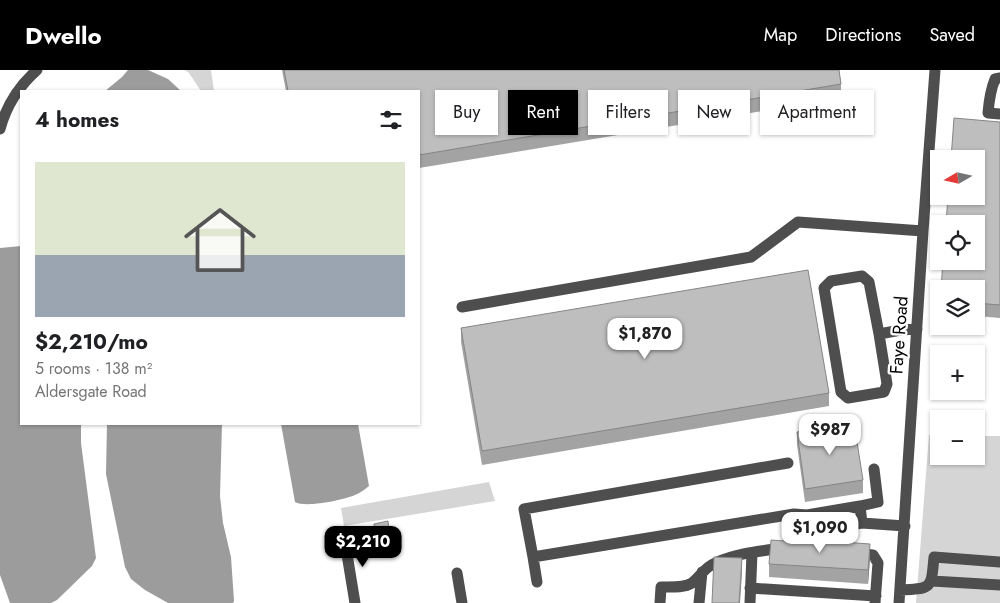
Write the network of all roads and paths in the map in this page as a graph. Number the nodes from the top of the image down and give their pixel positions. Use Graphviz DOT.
graph roads {
  1 [pos="37,70"];
  2 [pos="936,70"];
  3 [pos="1000,78"];
  4 [pos="1000,114"];
  5 [pos="0,129"];
  6 [pos="924,231"];
  7 [pos="462,307"];
  8 [pos="917,329"];
  9 [pos="879,334"];
  10 [pos="788,463"];
  11 [pos="874,469"];
  12 [pos="860,506"];
  13 [pos="862,524"];
  14 [pos="905,526"];
  15 [pos="816,530"];
  16 [pos="344,536"];
  17 [pos="797,549"];
  18 [pos="752,552"];
  19 [pos="844,552"];
  20 [pos="533,557"];
  21 [pos="1000,562"];
  22 [pos="702,572"];
  23 [pos="457,573"];
  24 [pos="932,581"];
  25 [pos="537,582"];
  26 [pos="1000,584"];
  27 [pos="750,588"];
  28 [pos="900,590"];
  29 [pos="808,597"];
  30 [pos="875,599"];
  31 [pos="355,603"];
  32 [pos="462,603"];
  33 [pos="660,603"];
  34 [pos="699,603"];
  35 [pos="750,603"];
  36 [pos="899,603"];
  1 -- 5 [label="street"];
  2 -- 6 [label="street, Faye Road"];
  3 -- 4 [label="street"];
  6 -- 7 [label="street"];
  6 -- 8 [label="street, Faye Road"];
  8 -- 9 [label="street"];
  8 -- 14 [label="street, Faye Road"];
  9 -- 9 [label="street"];
  10 -- 20 [label="street"];
  11 -- 12 [label="street"];
  12 -- 13 [label="street"];
  12 -- 20 [label="street"];
  13 -- 14 [label="street"];
  13 -- 15 [label="street"];
  14 -- 28 [label="street, Faye Road"];
  16 -- 31 [label="street"];
  17 -- 18 [label="street"];
  18 -- 22 [label="street"];
  18 -- 27 [label="street"];
  19 -- 30 [label="street"];
  20 -- 25 [label="street"];
  21 -- 24 [label="street"];
  22 -- 33 [label="street"];
  22 -- 34 [label="street"];
  23 -- 32 [label="street"];
  24 -- 26 [label="street"];
  24 -- 28 [label="street"];
  27 -- 29 [label="street"];
  27 -- 35 [label="street"];
  28 -- 36 [label="street, Faye Road"];
  29 -- 30 [label="street"];
}
